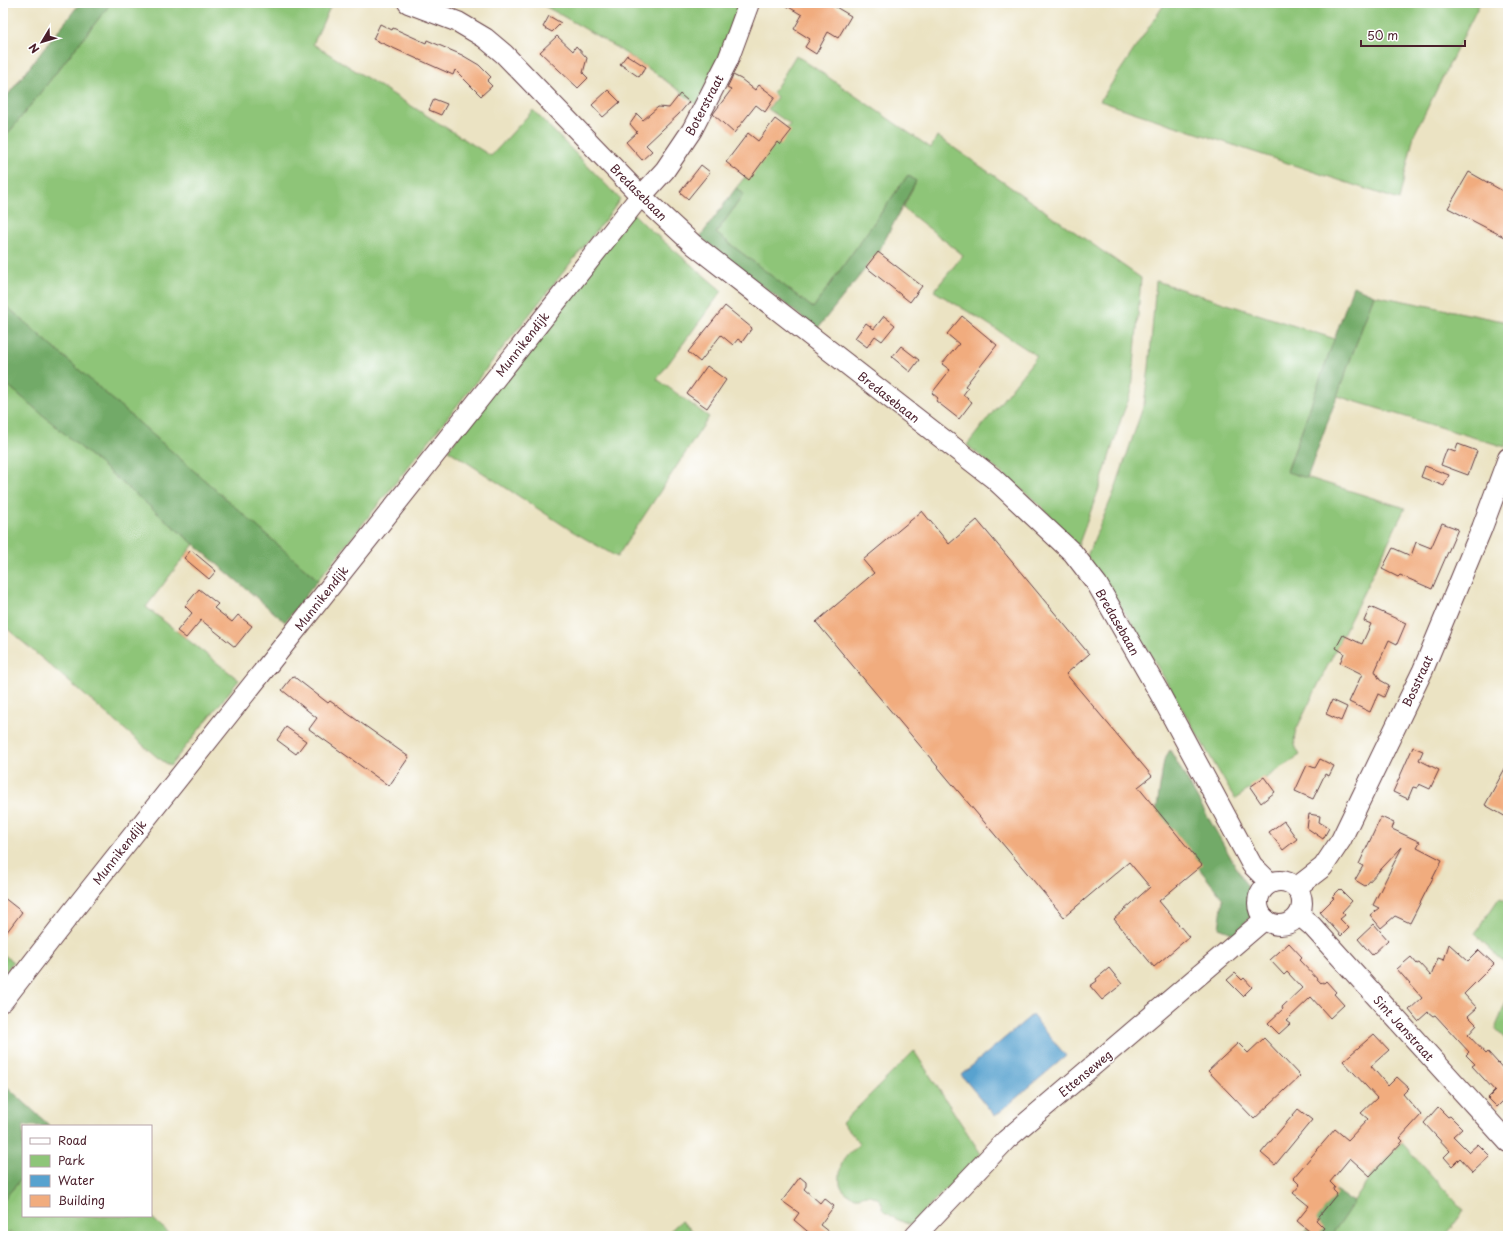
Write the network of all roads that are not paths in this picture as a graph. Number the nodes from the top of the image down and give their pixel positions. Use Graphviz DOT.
graph roads {
  1 [pos="408,3"];
  2 [pos="749,3"];
  3 [pos="641,196"];
  4 [pos="1508,458"];
  5 [pos="1270,883"];
  6 [pos="1297,887"];
  7 [pos="1299,915"];
  8 [pos="1265,919"];
  9 [pos="3,1001"];
  10 [pos="1508,1142"];
  11 [pos="915,1236"];
  1 -- 3 [label="street, Bredasebaan"];
  2 -- 3 [label="street, Boterstraat"];
  3 -- 5 [label="street, Bredasebaan"];
  3 -- 9 [label="street, Munnikendijk"];
  4 -- 6 [label="street, Bosstraat"];
  5 -- 6 [label="street"];
  5 -- 8 [label="street"];
  6 -- 7 [label="street"];
  7 -- 8 [label="street"];
  7 -- 10 [label="street, Sint Janstraat"];
  8 -- 11 [label="street, Ettenseweg"];
}
